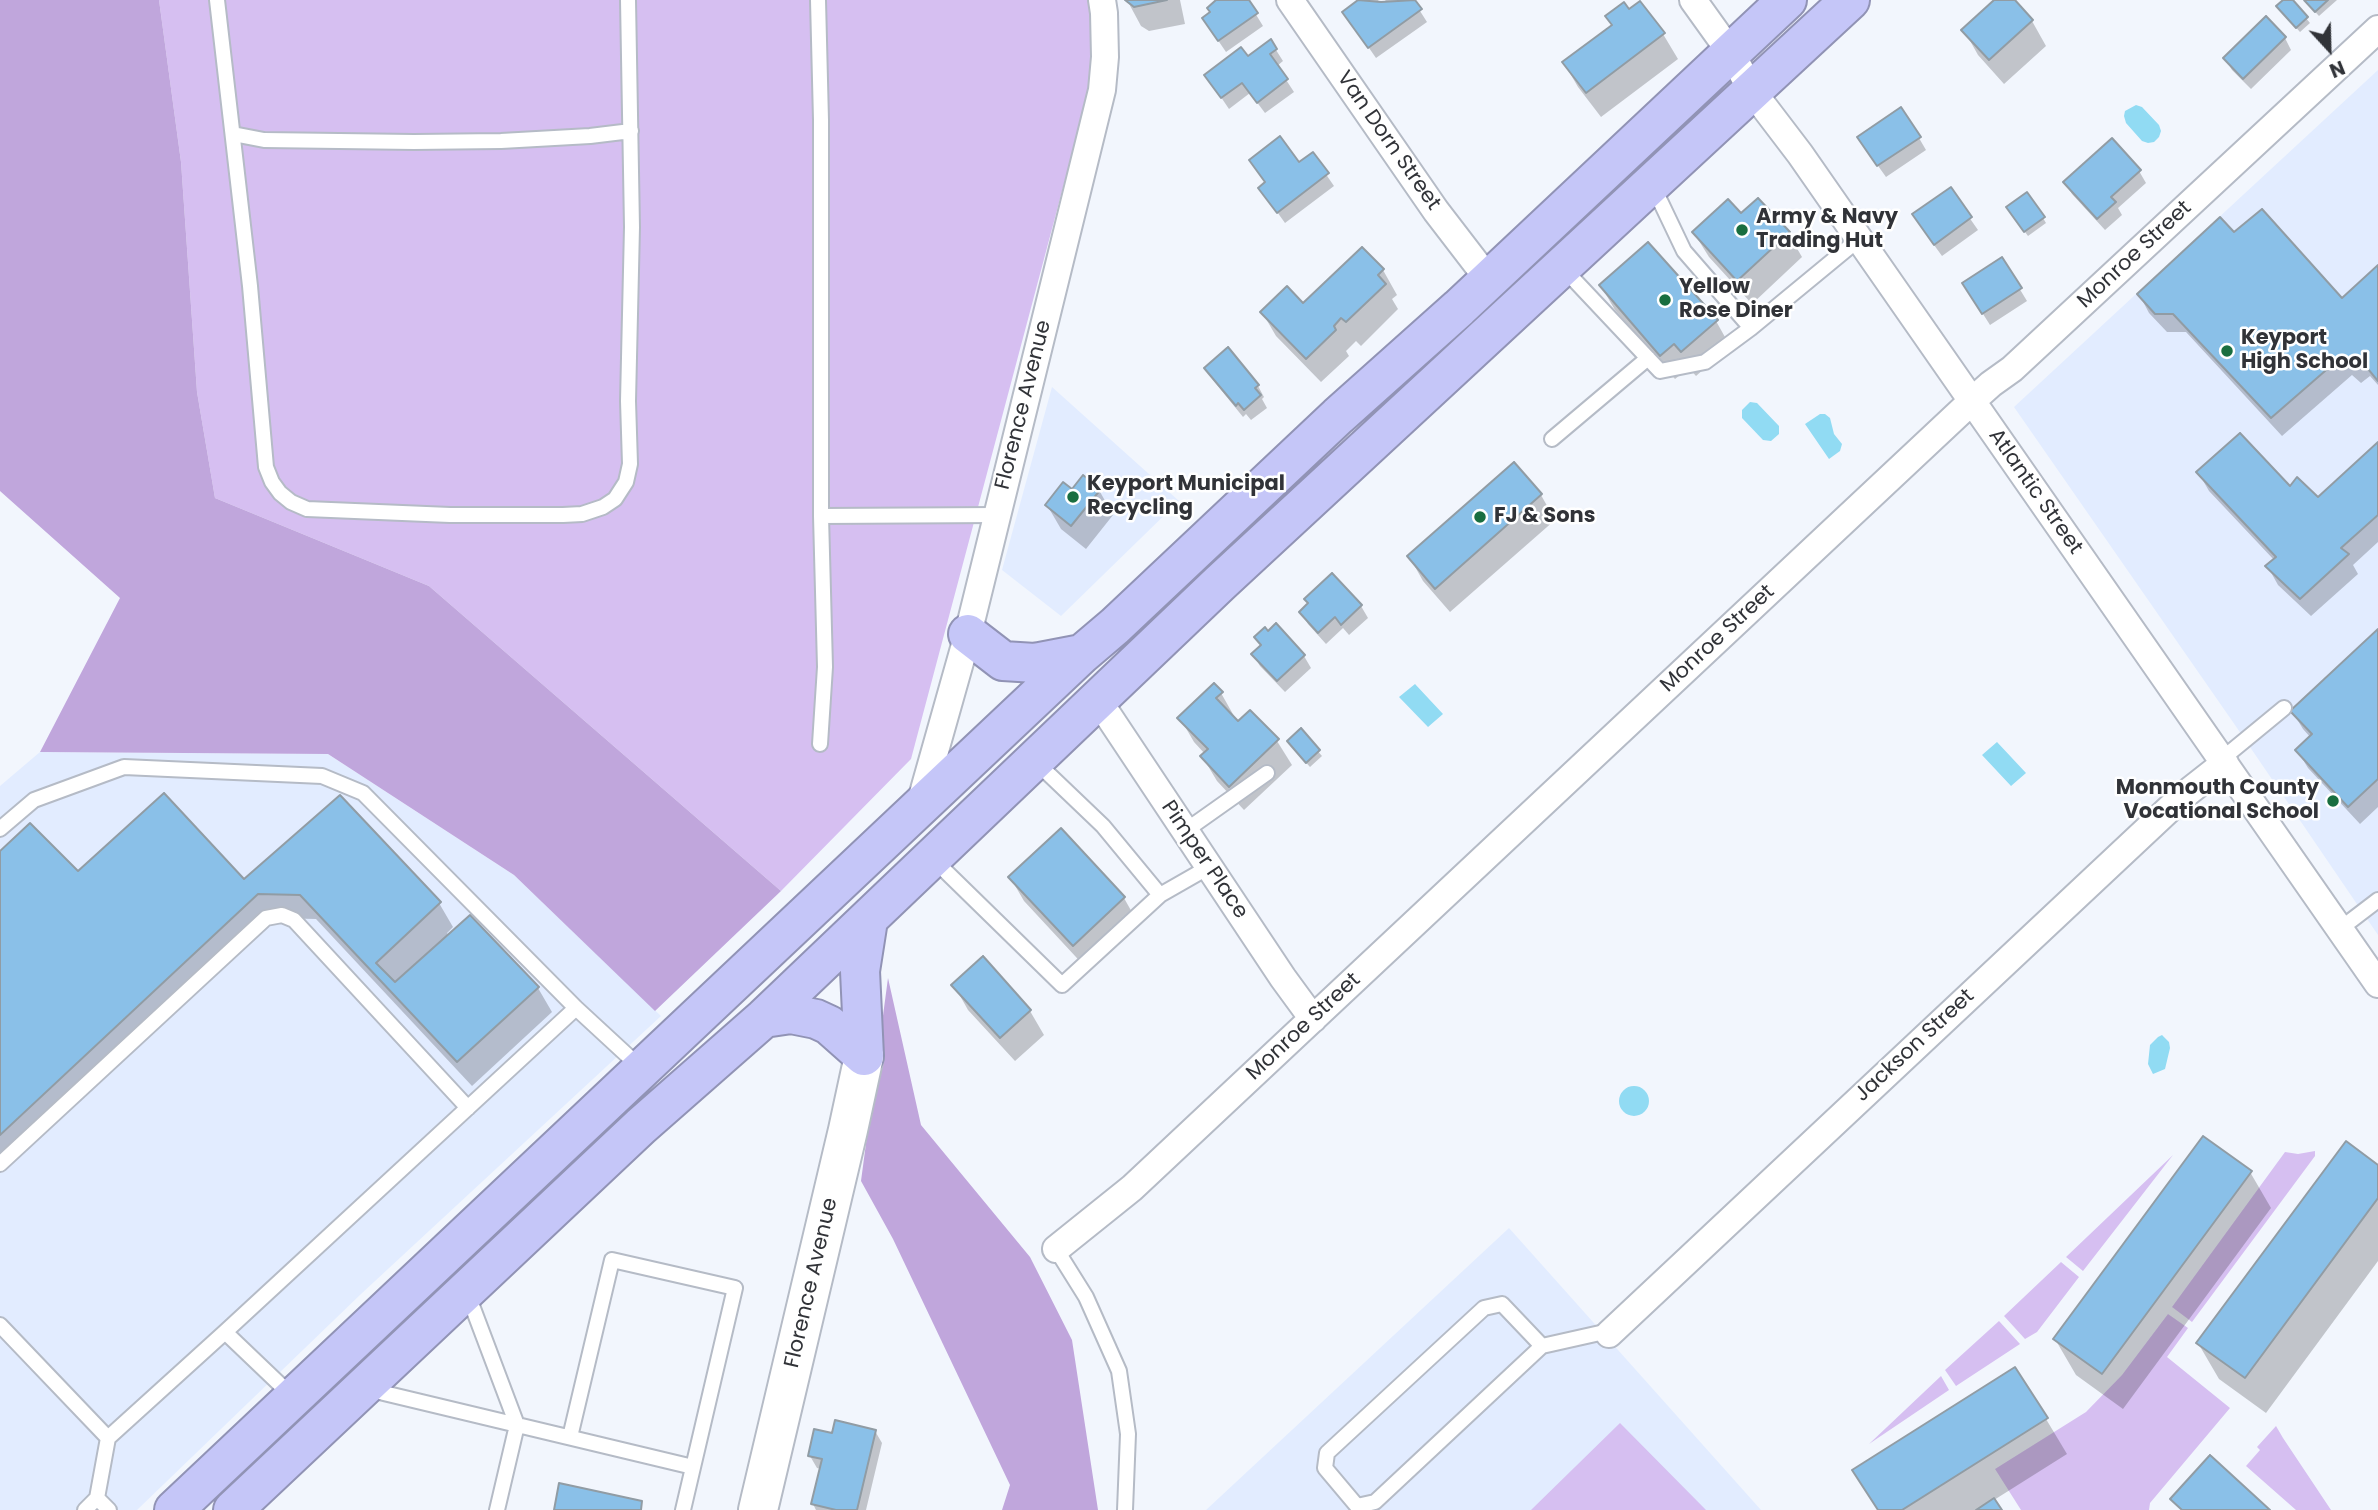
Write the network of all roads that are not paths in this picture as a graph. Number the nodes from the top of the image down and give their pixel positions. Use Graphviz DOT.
graph roads {
  1 [pos="217,0"];
  2 [pos="628,0"];
  3 [pos="818,0"];
  4 [pos="1102,0"];
  5 [pos="1290,0"];
  6 [pos="1693,0"];
  7 [pos="1787,0"];
  8 [pos="1850,0"];
  9 [pos="2378,29"];
  10 [pos="1731,53"];
  11 [pos="1752,92"];
  12 [pos="631,131"];
  13 [pos="233,134"];
  14 [pos="1652,184"];
  15 [pos="1859,239"];
  16 [pos="1563,267"];
  17 [pos="1489,280"];
  18 [pos="1751,328"];
  19 [pos="1648,358"];
  20 [pos="1972,401"];
  21 [pos="1552,439"];
  22 [pos="997,515"];
  23 [pos="821,516"];
  24 [pos="968,634"];
  25 [pos="1082,654"];
  26 [pos="1098,700"];
  27 [pos="2284,708"];
  28 [pos="820,744"];
  29 [pos="1034,760"];
  30 [pos="2224,761"];
  31 [pos="1267,773"];
  32 [pos="919,807"];
  33 [pos="0,829"];
  34 [pos="1185,831"];
  35 [pos="932,858"];
  36 [pos="1209,867"];
  37 [pos="1160,895"];
  38 [pos="2378,900"];
  39 [pos="868,920"];
  40 [pos="2340,929"];
  41 [pos="2378,984"];
  42 [pos="576,1008"];
  43 [pos="764,1018"];
  44 [pos="1313,1019"];
  45 [pos="863,1056"];
  46 [pos="642,1069"];
  47 [pos="468,1108"];
  48 [pos="0,1164"];
  49 [pos="1056,1249"];
  50 [pos="466,1290"];
  51 [pos="0,1325"];
  52 [pos="225,1332"];
  53 [pos="1609,1334"];
  54 [pos="1542,1346"];
  55 [pos="363,1387"];
  56 [pos="293,1397"];
  57 [pos="517,1425"];
  58 [pos="570,1437"];
  59 [pos="108,1438"];
  60 [pos="694,1467"];
  61 [pos="97,1498"];
  62 [pos="85,1510"];
  63 [pos="109,1510"];
  64 [pos="174,1510"];
  65 [pos="233,1510"];
  66 [pos="497,1510"];
  67 [pos="683,1510"];
  68 [pos="758,1510"];
  69 [pos="1125,1510"];
  1 -- 13 [label="lane"];
  2 -- 12 [label="lane"];
  3 -- 23 [label="lane"];
  4 -- 22 [label="street, Florence Avenue"];
  5 -- 17 [label="street, Van Dorn Street"];
  6 -- 10 [label="street, Atlantic Street"];
  7 -- 10 [label="highway"];
  8 -- 11 [label="highway"];
  9 -- 20 [label="street, Monroe Street"];
  10 -- 11 [label="street, Atlantic Street"];
  10 -- 17 [label="highway"];
  11 -- 14 [label="highway"];
  11 -- 15 [label="street, Atlantic Street"];
  12 -- 13 [label="lane"];
  12 -- 13 [label="lane"];
  14 -- 16 [label="highway"];
  14 -- 18 [label="lane"];
  15 -- 18 [label="lane"];
  15 -- 20 [label="street, Atlantic Street"];
  16 -- 19 [label="lane"];
  16 -- 26 [label="highway"];
  17 -- 25 [label="highway"];
  18 -- 19 [label="lane"];
  19 -- 21 [label="lane"];
  20 -- 30 [label="street, Atlantic Street"];
  20 -- 44 [label="street, Monroe Street"];
  22 -- 23 [label="lane"];
  22 -- 24 [label="street, Florence Avenue"];
  23 -- 28 [label="lane"];
  24 -- 25 [label="highway"];
  24 -- 32 [label="street, Florence Avenue"];
  25 -- 32 [label="highway"];
  26 -- 29 [label="highway"];
  26 -- 34 [label="street, Pimper Place"];
  27 -- 30 [label="lane"];
  29 -- 35 [label="highway"];
  29 -- 37 [label="lane"];
  30 -- 40 [label="street, Atlantic Street"];
  30 -- 53 [label="street, Jackson Street"];
  31 -- 34 [label="lane"];
  32 -- 46 [label="highway"];
  33 -- 42 [label="lane"];
  34 -- 36 [label="street, Pimper Place"];
  35 -- 37 [label="lane"];
  35 -- 39 [label="highway"];
  36 -- 37 [label="lane"];
  36 -- 44 [label="street, Pimper Place"];
  38 -- 40 [label="lane"];
  39 -- 43 [label="highway"];
  39 -- 45 [label="highway"];
  40 -- 41 [label="street, Atlantic Street"];
  42 -- 46 [label="lane"];
  42 -- 47 [label="lane"];
  43 -- 45 [label="highway"];
  43 -- 50 [label="highway"];
  44 -- 49 [label="street, Monroe Street"];
  45 -- 68 [label="street, Florence Avenue"];
  46 -- 56 [label="highway"];
  47 -- 48 [label="lane"];
  47 -- 52 [label="lane"];
  49 -- 69 [label="lane"];
  50 -- 55 [label="highway"];
  50 -- 57 [label="lane"];
  51 -- 59 [label="lane"];
  52 -- 56 [label="lane"];
  52 -- 59 [label="lane"];
  53 -- 54 [label="lane"];
  54 -- 54 [label="lane"];
  55 -- 57 [label="lane"];
  55 -- 65 [label="highway"];
  56 -- 64 [label="highway"];
  57 -- 58 [label="lane"];
  57 -- 66 [label="lane"];
  58 -- 60 [label="lane"];
  58 -- 60 [label="lane"];
  59 -- 61 [label="lane"];
  60 -- 67 [label="lane"];
  61 -- 62 [label="lane"];
  61 -- 63 [label="lane"];
}
